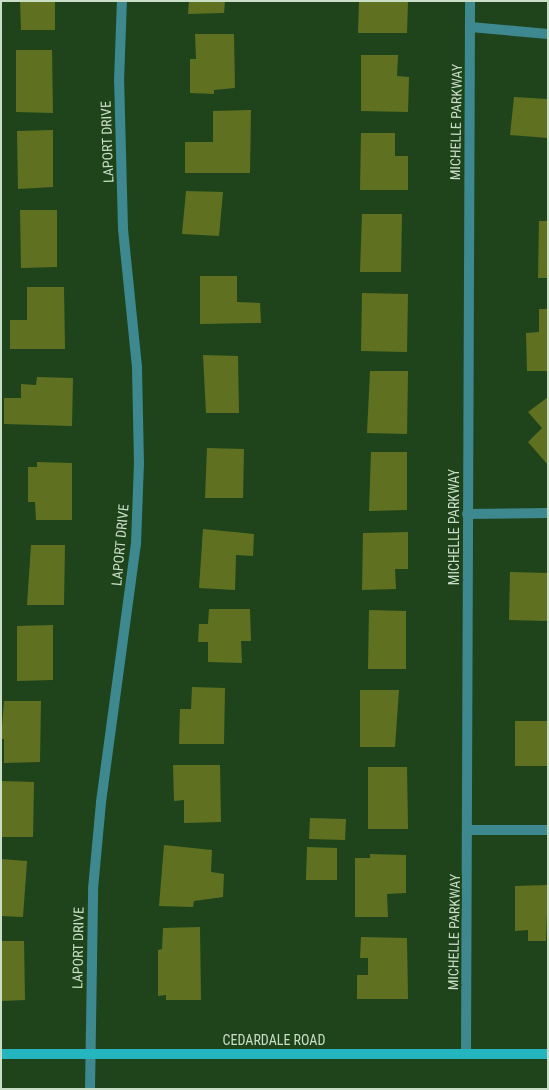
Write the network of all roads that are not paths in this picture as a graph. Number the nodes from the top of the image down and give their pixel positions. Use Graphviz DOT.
graph roads {
  1 [pos="122,1"];
  2 [pos="470,1"];
  3 [pos="470,28"];
  4 [pos="548,34"];
  5 [pos="548,513"];
  6 [pos="467,514"];
  7 [pos="469,830"];
  8 [pos="548,830"];
  9 [pos="1,1054"];
  10 [pos="90,1054"];
  11 [pos="466,1054"];
  12 [pos="548,1054"];
  13 [pos="90,1089"];
  1 -- 10 [label="street, LAPORT DRIVE"];
  2 -- 3 [label="street, MICHELLE PARKWAY"];
  3 -- 4 [label="street"];
  3 -- 6 [label="street, MICHELLE PARKWAY"];
  5 -- 6 [label="street"];
  6 -- 7 [label="street, MICHELLE PARKWAY"];
  7 -- 8 [label="street"];
  7 -- 11 [label="street, MICHELLE PARKWAY"];
  9 -- 10 [label="street, CEDARDALE ROAD"];
  10 -- 11 [label="street, CEDARDALE ROAD"];
  10 -- 13 [label="street, LAPORT DRIVE"];
  11 -- 12 [label="street, CEDARDALE ROAD"];
}
